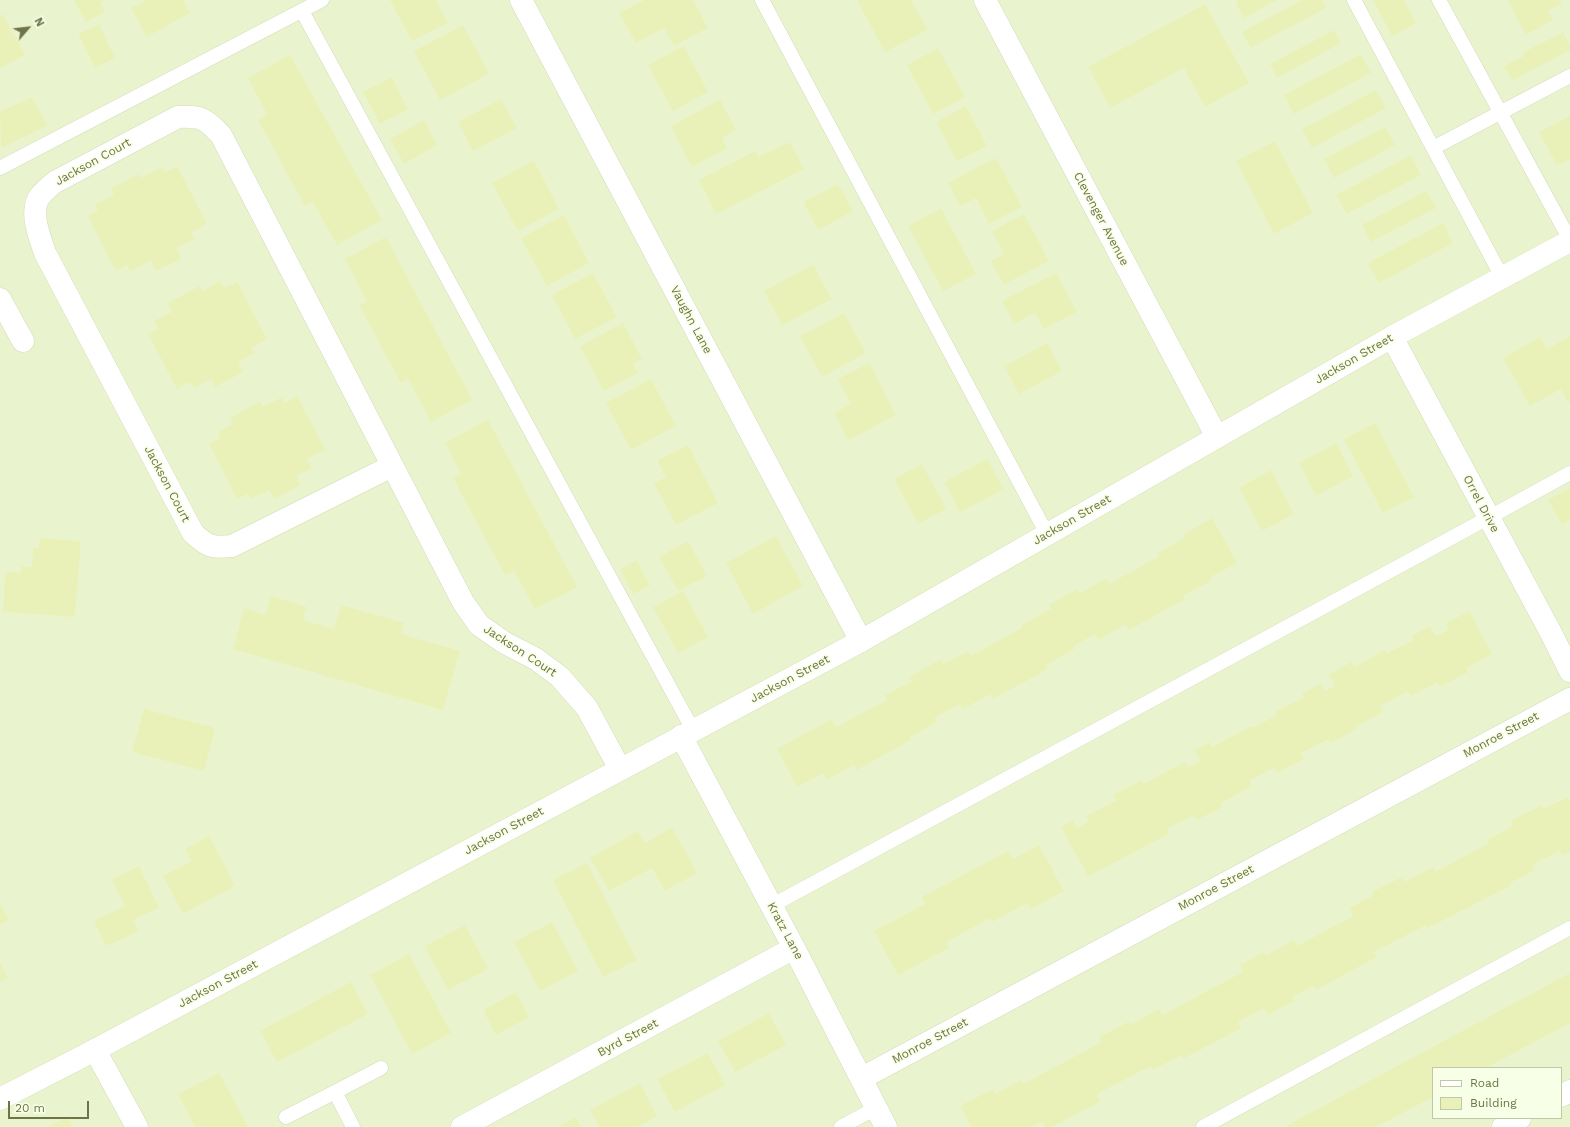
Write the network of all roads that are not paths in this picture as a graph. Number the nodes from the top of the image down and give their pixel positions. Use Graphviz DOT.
graph roads {
  1 [pos="322,0"];
  2 [pos="522,0"];
  3 [pos="762,0"];
  4 [pos="985,0"];
  5 [pos="1354,0"];
  6 [pos="1438,0"];
  7 [pos="302,11"];
  8 [pos="1570,76"];
  9 [pos="1500,113"];
  10 [pos="1433,148"];
  11 [pos="0,168"];
  12 [pos="1570,240"];
  13 [pos="1502,277"];
  14 [pos="0,299"];
  15 [pos="1392,337"];
  16 [pos="23,341"];
  17 [pos="1217,437"];
  18 [pos="392,466"];
  19 [pos="1570,473"];
  20 [pos="1488,518"];
  21 [pos="1047,534"];
  22 [pos="861,641"];
  23 [pos="1570,671"];
  24 [pos="1570,699"];
  25 [pos="687,733"];
  26 [pos="620,769"];
  27 [pos="771,906"];
  28 [pos="1570,928"];
  29 [pos="794,948"];
  30 [pos="94,1050"];
  31 [pos="381,1068"];
  32 [pos="862,1078"];
  33 [pos="335,1092"];
  34 [pos="0,1099"];
  35 [pos="876,1108"];
  36 [pos="286,1117"];
  37 [pos="1518,1119"];
  38 [pos="137,1127"];
  39 [pos="353,1127"];
  40 [pos="462,1127"];
  41 [pos="841,1127"];
  42 [pos="886,1127"];
  43 [pos="1203,1127"];
  44 [pos="1503,1127"];
  1 -- 7 [label="lane"];
  2 -- 22 [label="street, Vaughn Lane"];
  3 -- 21 [label="lane"];
  4 -- 17 [label="street, Clevenger Avenue"];
  5 -- 10 [label="lane"];
  6 -- 9 [label="lane"];
  7 -- 11 [label="lane"];
  7 -- 25 [label="lane"];
  8 -- 9 [label="lane"];
  9 -- 10 [label="lane"];
  9 -- 12 [label="lane"];
  10 -- 13 [label="lane"];
  12 -- 13 [label="street, Jackson Street"];
  13 -- 15 [label="street, Jackson Street"];
  14 -- 16 [label="street"];
  15 -- 17 [label="street, Jackson Street"];
  15 -- 20 [label="street, Orrel Drive"];
  17 -- 21 [label="street, Jackson Street"];
  18 -- 18 [label="street, Jackson Court"];
  18 -- 26 [label="street, Jackson Court"];
  19 -- 20 [label="lane"];
  20 -- 23 [label="street, Orrel Drive"];
  20 -- 27 [label="lane"];
  21 -- 22 [label="street, Jackson Street"];
  22 -- 25 [label="street, Jackson Street"];
  24 -- 32 [label="street, Monroe Street"];
  25 -- 26 [label="street, Jackson Street"];
  25 -- 27 [label="street, Kratz Lane"];
  26 -- 30 [label="street, Jackson Street"];
  27 -- 29 [label="street, Kratz Lane"];
  28 -- 43 [label="lane"];
  29 -- 32 [label="street, Kratz Lane"];
  29 -- 40 [label="street, Byrd Street"];
  30 -- 34 [label="street, Jackson Street"];
  30 -- 38 [label="street"];
  31 -- 33 [label="lane"];
  32 -- 35 [label="street, Kratz Lane"];
  33 -- 36 [label="lane"];
  33 -- 39 [label="lane"];
  35 -- 41 [label="lane"];
  35 -- 42 [label="street, Kratz Lane"];
  37 -- 44 [label="street"];
}
